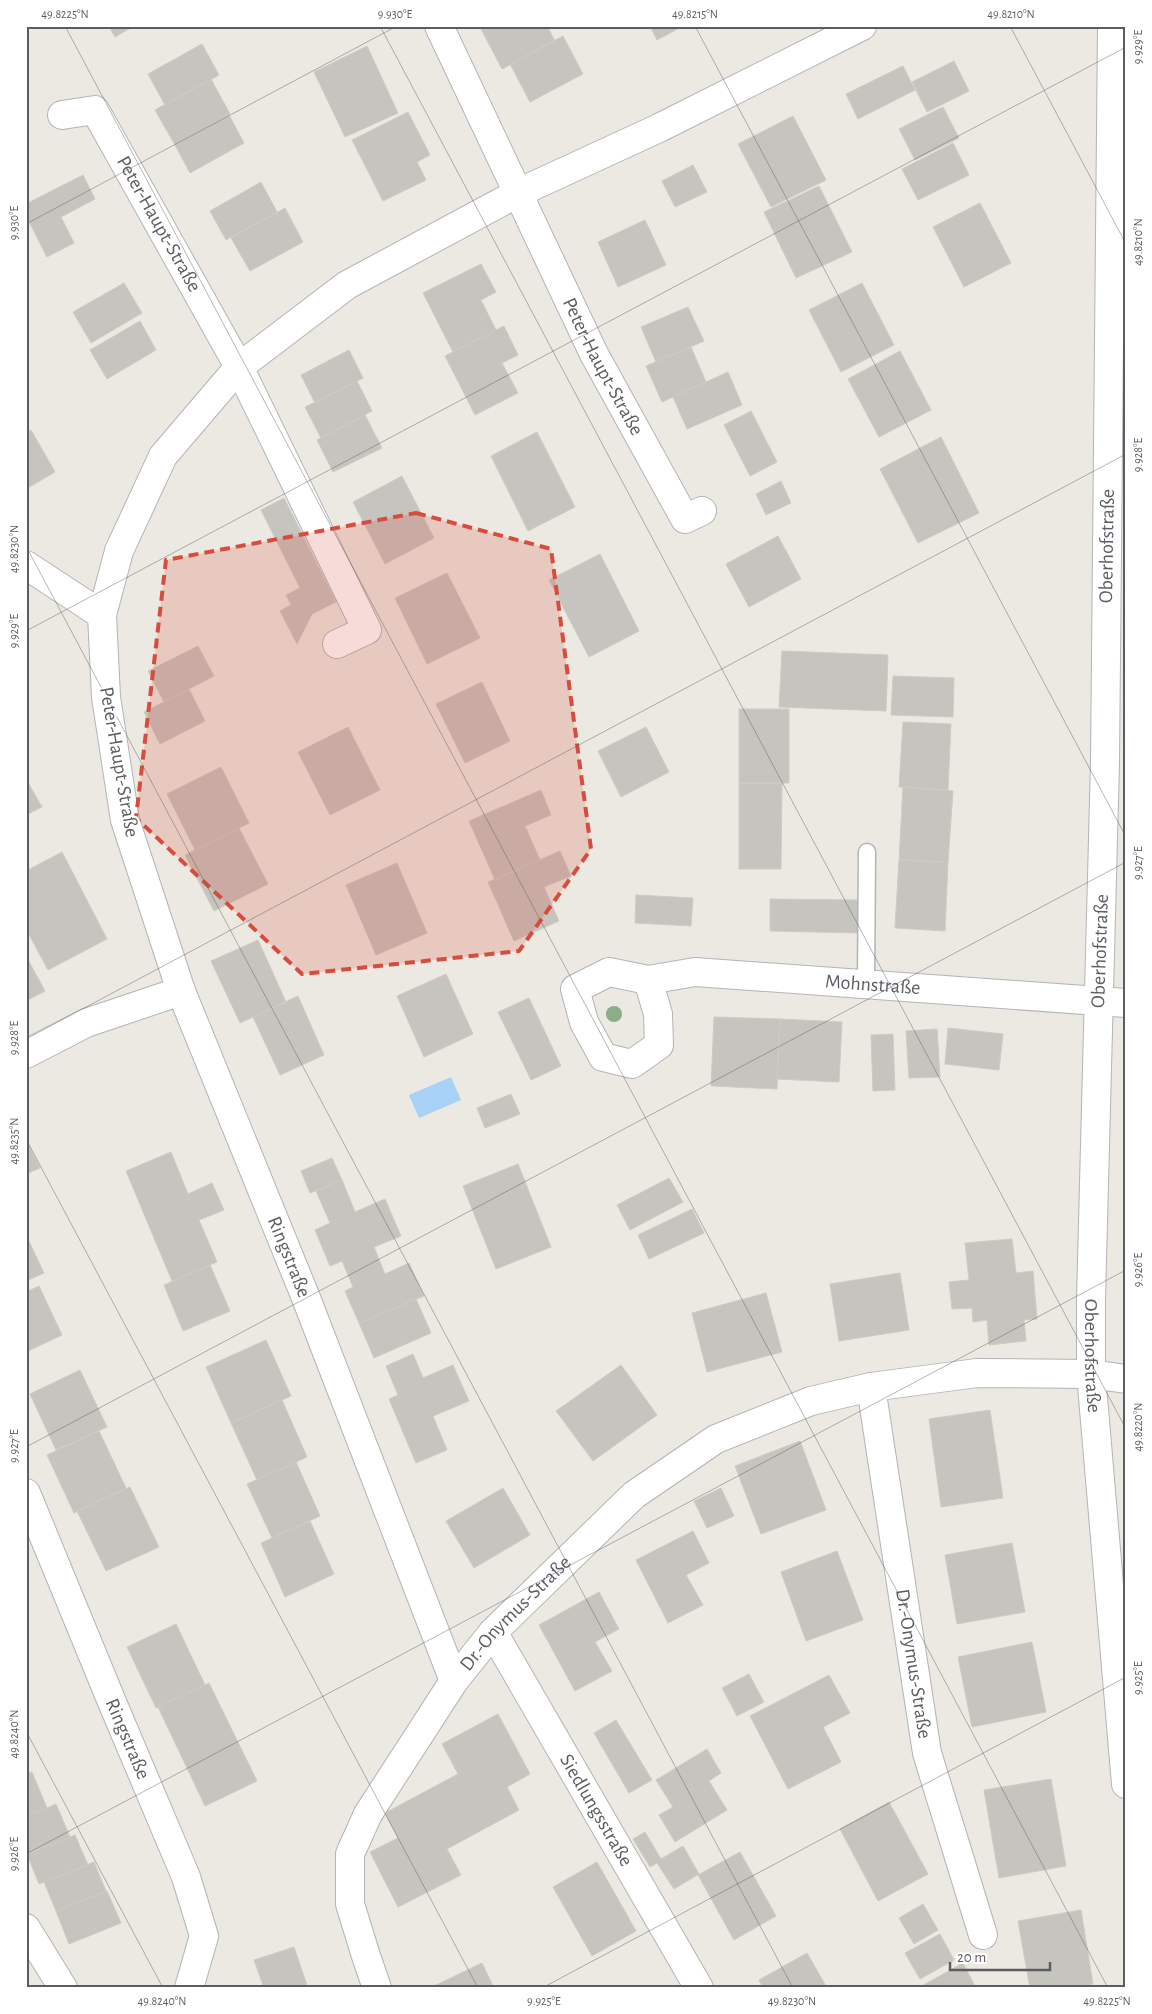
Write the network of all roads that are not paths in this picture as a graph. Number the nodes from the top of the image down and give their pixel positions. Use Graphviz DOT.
graph roads {
  1 [pos="439,26"];
  2 [pos="862,26"];
  3 [pos="1112,26"];
  4 [pos="62,115"];
  5 [pos="518,193"];
  6 [pos="239,367"];
  7 [pos="702,511"];
  8 [pos="26,565"];
  9 [pos="102,615"];
  10 [pos="337,644"];
  11 [pos="867,852"];
  12 [pos="648,980"];
  13 [pos="866,984"];
  14 [pos="181,991"];
  15 [pos="1098,1000"];
  16 [pos="1126,1003"];
  17 [pos="26,1054"];
  18 [pos="1092,1374"];
  19 [pos="1126,1379"];
  20 [pos="871,1387"];
  21 [pos="26,1493"];
  22 [pos="493,1632"];
  23 [pos="454,1681"];
  24 [pos="1126,1784"];
  25 [pos="26,1928"];
  26 [pos="983,1935"];
  27 [pos="63,1988"];
  28 [pos="188,1988"];
  29 [pos="377,1988"];
  30 [pos="699,1988"];
  1 -- 5 [label="street, Peter-Haupt-Straße"];
  2 -- 5 [label="street, Peter-Haupt-Straße"];
  3 -- 15 [label="street, Oberhofstraße"];
  4 -- 6 [label="street, Peter-Haupt-Straße"];
  5 -- 6 [label="street, Peter-Haupt-Straße"];
  5 -- 7 [label="street, Peter-Haupt-Straße"];
  6 -- 9 [label="street, Peter-Haupt-Straße"];
  6 -- 10 [label="street, Peter-Haupt-Straße"];
  8 -- 9 [label="street"];
  9 -- 14 [label="street, Peter-Haupt-Straße"];
  11 -- 13 [label="lane"];
  12 -- 13 [label="street, Mohnstraße"];
  13 -- 15 [label="street, Mohnstraße"];
  14 -- 17 [label="street"];
  14 -- 23 [label="street, Ringstraße"];
  15 -- 16 [label="street, Mohnstraße"];
  15 -- 18 [label="street, Oberhofstraße"];
  18 -- 19 [label="street, Dr.-Onymus-Straße"];
  18 -- 20 [label="street, Dr.-Onymus-Straße"];
  18 -- 24 [label="street, Oberhofstraße"];
  20 -- 22 [label="street, Dr.-Onymus-Straße"];
  20 -- 26 [label="street, Dr.-Onymus-Straße"];
  21 -- 28 [label="street, Ringstraße"];
  22 -- 23 [label="street, Dr.-Onymus-Straße"];
  22 -- 30 [label="street, Siedlungsstraße"];
  23 -- 29 [label="street, Dr.-Onymus-Straße"];
  25 -- 27 [label="street"];
}
